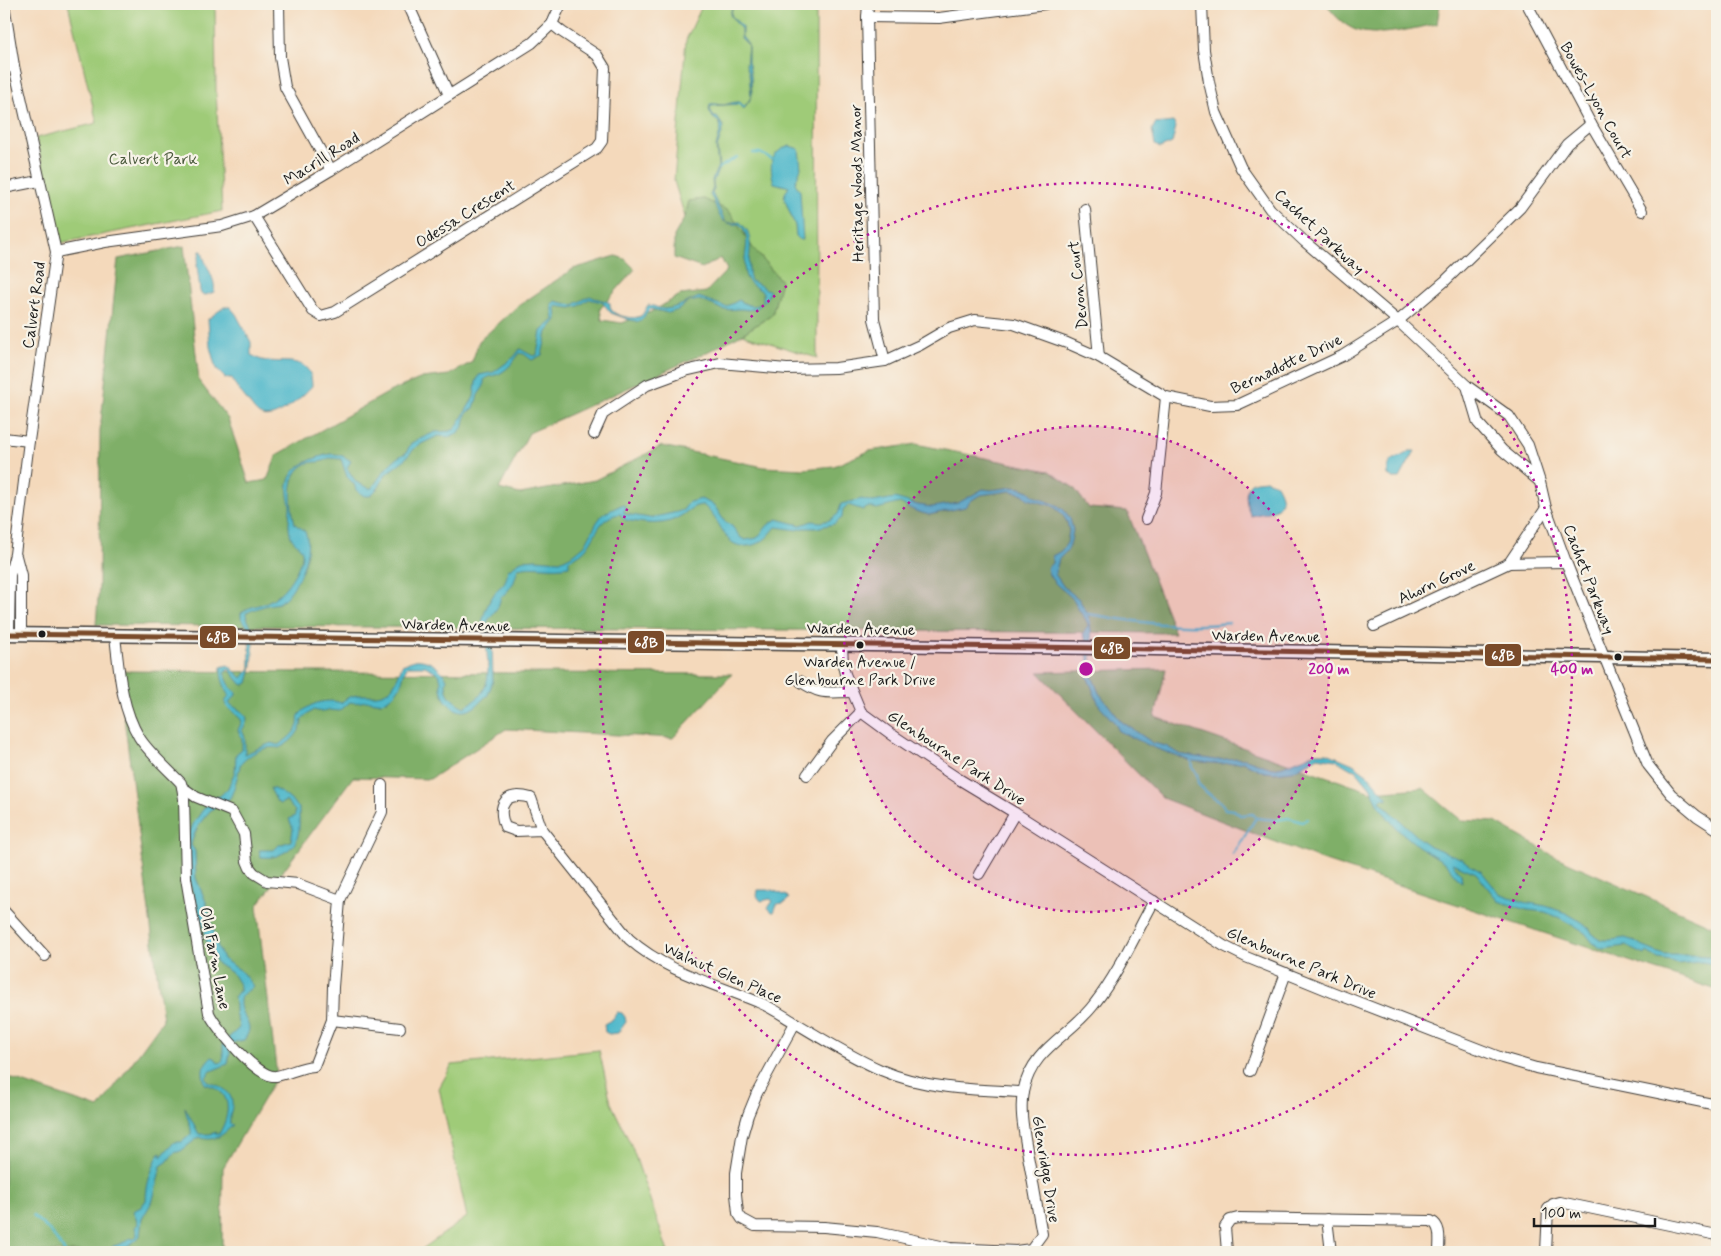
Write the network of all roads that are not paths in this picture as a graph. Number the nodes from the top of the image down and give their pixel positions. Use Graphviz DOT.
graph roads {
  1 [pos="4,4"];
  2 [pos="279,4"];
  3 [pos="408,4"];
  4 [pos="561,4"];
  5 [pos="868,4"];
  6 [pos="1045,4"];
  7 [pos="1202,4"];
  8 [pos="1527,4"];
  9 [pos="867,17"];
  10 [pos="552,24"];
  11 [pos="9,67"];
  12 [pos="449,95"];
  13 [pos="1592,124"];
  14 [pos="331,170"];
  15 [pos="38,181"];
  16 [pos="4,188"];
  17 [pos="1084,209"];
  18 [pos="1642,211"];
  19 [pos="254,216"];
  20 [pos="56,252"];
  21 [pos="1398,321"];
  22 [pos="1099,357"];
  23 [pos="885,361"];
  24 [pos="1467,386"];
  25 [pos="1166,397"];
  26 [pos="594,434"];
  27 [pos="4,438"];
  28 [pos="29,441"];
  29 [pos="1540,482"];
  30 [pos="1546,508"];
  31 [pos="1146,519"];
  32 [pos="1510,562"];
  33 [pos="1566,562"];
  34 [pos="1374,626"];
  35 [pos="11,634"];
  36 [pos="115,636"];
  37 [pos="842,644"];
  38 [pos="1604,657"];
  39 [pos="1717,658"];
  40 [pos="800,681"];
  41 [pos="852,692"];
  42 [pos="861,712"];
  43 [pos="807,775"];
  44 [pos="382,785"];
  45 [pos="182,786"];
  46 [pos="1016,813"];
  47 [pos="1717,829"];
  48 [pos="542,830"];
  49 [pos="979,874"];
  50 [pos="340,900"];
  51 [pos="1154,902"];
  52 [pos="4,911"];
  53 [pos="44,956"];
  54 [pos="1286,973"];
  55 [pos="332,1020"];
  56 [pos="795,1023"];
  57 [pos="400,1028"];
  58 [pos="1250,1071"];
  59 [pos="1023,1092"];
  60 [pos="1717,1105"];
  61 [pos="1327,1219"];
  62 [pos="1717,1235"];
  63 [pos="1227,1252"];
  64 [pos="1331,1252"];
  65 [pos="1439,1252"];
  66 [pos="1546,1252"];
  1 -- 11 [label="street, Calvert Road"];
  2 -- 14 [label="street"];
  3 -- 12 [label="street"];
  4 -- 10 [label="street, Macrill Road"];
  5 -- 9 [label="street, Heritage Woods Manor"];
  6 -- 9 [label="street"];
  7 -- 21 [label="street, Cachet Parkway"];
  8 -- 13 [label="street, Bowes-Lyon Court"];
  9 -- 23 [label="street, Heritage Woods Manor"];
  10 -- 12 [label="street, Macrill Road"];
  10 -- 19 [label="street, Odessa Crescent"];
  11 -- 15 [label="street, Calvert Road"];
  12 -- 14 [label="street, Macrill Road"];
  13 -- 18 [label="street, Bowes-Lyon Court"];
  13 -- 21 [label="street, Bernadotte Drive"];
  14 -- 19 [label="street, Macrill Road"];
  15 -- 16 [label="street"];
  15 -- 20 [label="street, Calvert Road"];
  17 -- 22 [label="street, Devon Court"];
  19 -- 20 [label="street, Macrill Road"];
  20 -- 28 [label="street, Calvert Road"];
  21 -- 24 [label="street, Cachet Parkway"];
  21 -- 25 [label="street, Bernadotte Drive"];
  22 -- 23 [label="street, Bernadotte Drive"];
  22 -- 25 [label="street, Bernadotte Drive"];
  23 -- 26 [label="street, Bernadotte Drive"];
  24 -- 29 [label="street"];
  24 -- 29 [label="street, Cachet Parkway"];
  25 -- 31 [label="street"];
  27 -- 28 [label="street"];
  28 -- 35 [label="street, Calvert Road"];
  29 -- 30 [label="street, Cachet Parkway"];
  30 -- 32 [label="street"];
  30 -- 33 [label="street, Cachet Parkway"];
  32 -- 33 [label="street, Ahorn Grove"];
  32 -- 34 [label="street, Ahorn Grove"];
  33 -- 38 [label="street, Cachet Parkway"];
  35 -- 36 [label="main road, Warden Avenue"];
  36 -- 37 [label="main road, Warden Avenue"];
  36 -- 45 [label="street"];
  37 -- 38 [label="main road, Warden Avenue"];
  37 -- 41 [label="street, Glenbourne Park Drive"];
  38 -- 39 [label="main road, Warden Avenue"];
  38 -- 47 [label="street, Cachet Parkway"];
  40 -- 41 [label="street"];
  41 -- 42 [label="street, Glenbourne Park Drive"];
  42 -- 43 [label="street"];
  42 -- 46 [label="street, Glenbourne Park Drive"];
  44 -- 50 [label="street"];
  45 -- 50 [label="street"];
  45 -- 55 [label="street, Old Farm Lane"];
  46 -- 49 [label="street"];
  46 -- 51 [label="street, Glenbourne Park Drive"];
  48 -- 48 [label="street, Walnut Glen Place"];
  48 -- 56 [label="street, Walnut Glen Place"];
  50 -- 55 [label="street"];
  51 -- 54 [label="street, Glenbourne Park Drive"];
  51 -- 59 [label="street, Glenridge Drive"];
  52 -- 53 [label="street"];
  54 -- 58 [label="street"];
  54 -- 60 [label="street, Glenbourne Park Drive"];
  55 -- 57 [label="street"];
  56 -- 59 [label="street, Walnut Glen Place"];
  56 -- 59 [label="street, Glenridge Drive"];
  61 -- 63 [label="street"];
  61 -- 64 [label="street"];
  61 -- 65 [label="street"];
  62 -- 66 [label="street"];
}
